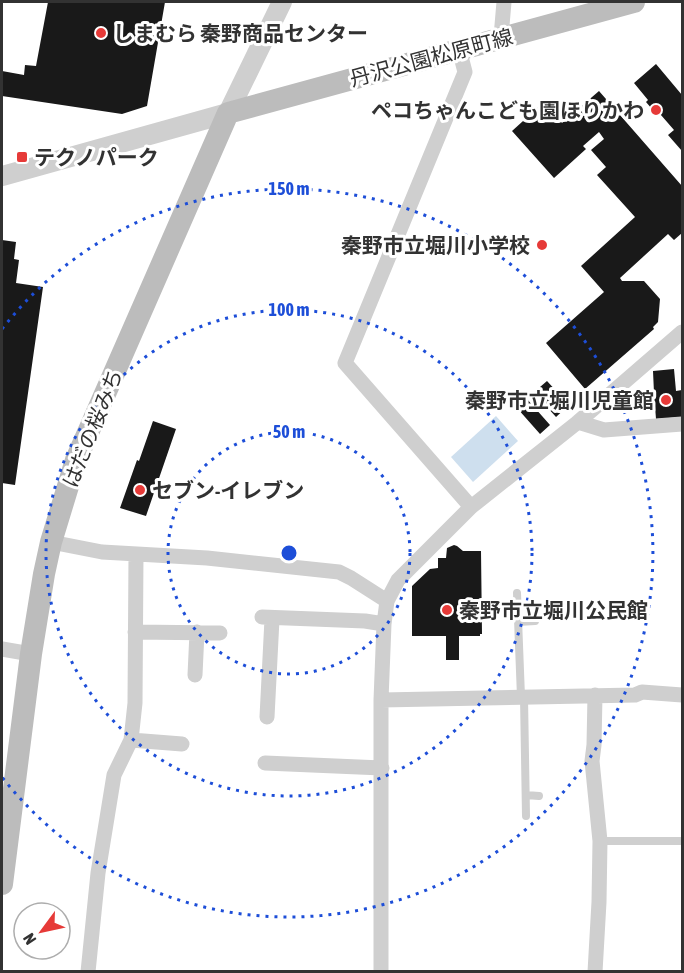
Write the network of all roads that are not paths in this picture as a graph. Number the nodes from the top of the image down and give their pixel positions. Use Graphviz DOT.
graph roads {
  1 [pos="282,2"];
  2 [pos="504,2"];
  3 [pos="634,2"];
  4 [pos="501,37"];
  5 [pos="459,49"];
  6 [pos="228,113"];
  7 [pos="2,176"];
  8 [pos="682,332"];
  9 [pos="578,422"];
  10 [pos="682,424"];
  11 [pos="471,507"];
  12 [pos="51,542"];
  13 [pos="136,554"];
  14 [pos="518,593"];
  15 [pos="387,600"];
  16 [pos="535,621"];
  17 [pos="519,622"];
  18 [pos="384,624"];
  19 [pos="135,632"];
  20 [pos="197,633"];
  21 [pos="220,633"];
  22 [pos="2,649"];
  23 [pos="31,654"];
  24 [pos="195,675"];
  25 [pos="682,694"];
  26 [pos="595,696"];
  27 [pos="522,697"];
  28 [pos="381,700"];
  29 [pos="267,717"];
  30 [pos="131,740"];
  31 [pos="182,744"];
  32 [pos="265,764"];
  33 [pos="382,768"];
  34 [pos="526,795"];
  35 [pos="539,796"];
  36 [pos="526,816"];
  37 [pos="600,841"];
  38 [pos="682,841"];
  39 [pos="2,884"];
  40 [pos="88,972"];
  41 [pos="381,972"];
  42 [pos="595,972"];
  1 -- 6 [label="street, はだの桜みち"];
  2 -- 4 [label="street"];
  3 -- 4 [label="main road, 丹沢公園松原町線"];
  4 -- 5 [label="main road, 丹沢公園松原町線"];
  5 -- 6 [label="main road, 丹沢公園松原町線"];
  5 -- 11 [label="street"];
  6 -- 7 [label="street"];
  6 -- 12 [label="main road, はだの桜みち"];
  8 -- 9 [label="street"];
  9 -- 10 [label="street"];
  9 -- 11 [label="street"];
  11 -- 15 [label="street"];
  12 -- 13 [label="street"];
  12 -- 23 [label="main road, はだの桜みち"];
  13 -- 15 [label="street"];
  13 -- 19 [label="street"];
  14 -- 17 [label="lane"];
  15 -- 18 [label="street"];
  16 -- 17 [label="lane"];
  17 -- 27 [label="lane"];
  18 -- 28 [label="street"];
  18 -- 29 [label="street"];
  19 -- 20 [label="street"];
  19 -- 30 [label="street"];
  20 -- 21 [label="street"];
  20 -- 24 [label="street"];
  22 -- 23 [label="street"];
  23 -- 39 [label="main road, はだの桜みち"];
  25 -- 26 [label="street"];
  26 -- 27 [label="street"];
  26 -- 37 [label="street"];
  27 -- 28 [label="street"];
  27 -- 34 [label="lane"];
  28 -- 33 [label="street"];
  30 -- 31 [label="street"];
  30 -- 40 [label="street"];
  32 -- 33 [label="street"];
  33 -- 41 [label="street"];
  34 -- 35 [label="lane"];
  34 -- 36 [label="lane"];
  37 -- 38 [label="lane"];
  37 -- 42 [label="street"];
}
